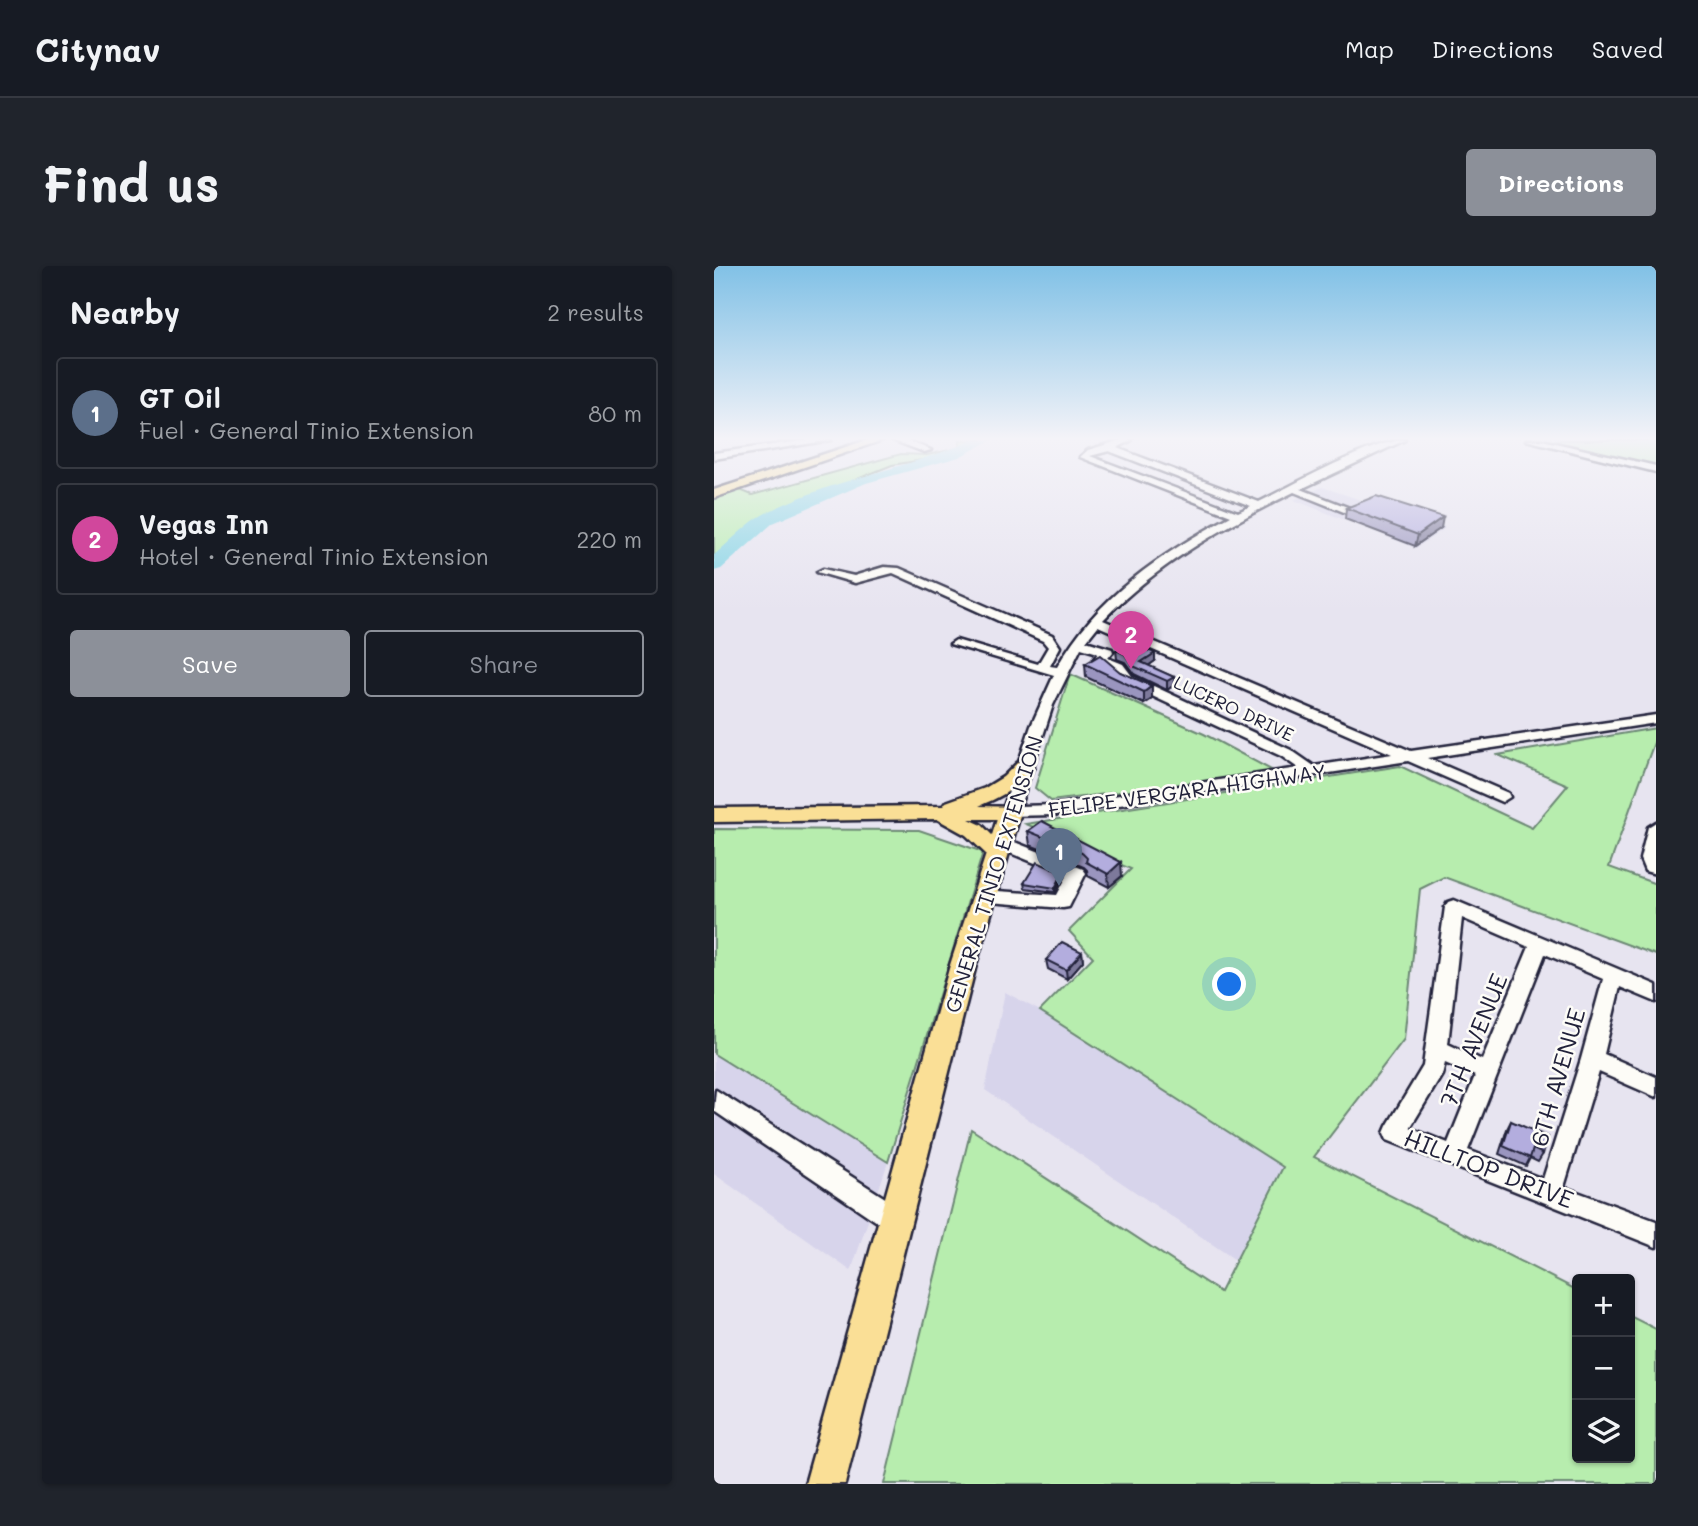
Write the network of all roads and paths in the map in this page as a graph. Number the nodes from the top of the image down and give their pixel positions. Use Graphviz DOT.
graph roads {
  1 [pos="1188,497"];
  2 [pos="1237,497"];
  3 [pos="1276,497"];
  4 [pos="1314,497"];
  5 [pos="1258,505"];
  6 [pos="1352,512"];
  7 [pos="1238,516"];
  8 [pos="823,572"];
  9 [pos="1096,621"];
  10 [pos="1078,643"];
  11 [pos="956,644"];
  12 [pos="1042,669"];
  13 [pos="1061,672"];
  14 [pos="1656,719"];
  15 [pos="1410,758"];
  16 [pos="1024,767"];
  17 [pos="1313,772"];
  18 [pos="1502,797"];
  19 [pos="1010,812"];
  20 [pos="933,813"];
  21 [pos="714,815"];
  22 [pos="1656,827"];
  23 [pos="998,846"];
  24 [pos="1656,868"];
  25 [pos="983,896"];
  26 [pos="1539,944"];
  27 [pos="1613,977"];
  28 [pos="1656,994"];
  29 [pos="1437,1049"];
  30 [pos="1592,1059"];
  31 [pos="1488,1072"];
  32 [pos="1656,1087"];
  33 [pos="716,1100"];
  34 [pos="1454,1156"];
  35 [pos="1550,1191"];
  36 [pos="895,1219"];
  37 [pos="1656,1234"];
  38 [pos="825,1484"];
  1 -- 7 [label="street"];
  2 -- 5 [label="street"];
  3 -- 5 [label="street, GENERAL TINIO EXTENSION"];
  4 -- 6 [label="street"];
  5 -- 7 [label="street, GENERAL TINIO EXTENSION"];
  7 -- 9 [label="street, GENERAL TINIO EXTENSION"];
  8 -- 12 [label="street"];
  9 -- 10 [label="street, GENERAL TINIO EXTENSION"];
  9 -- 15 [label="street"];
  10 -- 13 [label="street, GENERAL TINIO EXTENSION"];
  10 -- 17 [label="street, LUCERO DRIVE"];
  11 -- 12 [label="street"];
  12 -- 13 [label="street"];
  13 -- 16 [label="street, GENERAL TINIO EXTENSION"];
  14 -- 15 [label="street, FELIPE VERGARA HIGHWAY"];
  15 -- 17 [label="street, FELIPE VERGARA HIGHWAY"];
  15 -- 18 [label="street"];
  16 -- 19 [label="street, GENERAL TINIO EXTENSION"];
  16 -- 20 [label="main road"];
  17 -- 19 [label="street, FELIPE VERGARA HIGHWAY"];
  19 -- 20 [label="main road, FELIPE VERGARA HIGHWAY"];
  19 -- 23 [label="main road, GENERAL TINIO EXTENSION"];
  20 -- 21 [label="main road, FELIPE VERGARA HIGHWAY"];
  20 -- 23 [label="main road"];
  22 -- 24 [label="street"];
  23 -- 25 [label="main road, GENERAL TINIO EXTENSION"];
  23 -- 25 [label="street"];
  25 -- 36 [label="main road, GENERAL TINIO EXTENSION"];
  26 -- 27 [label="street, HILLTOP DRIVE"];
  26 -- 29 [label="street, HILLTOP DRIVE"];
  26 -- 31 [label="street, 7TH AVENUE"];
  27 -- 28 [label="street, HILLTOP DRIVE"];
  27 -- 30 [label="street, 6TH AVENUE"];
  29 -- 31 [label="street"];
  29 -- 34 [label="street, HILLTOP DRIVE"];
  30 -- 32 [label="street"];
  30 -- 35 [label="street, 6TH AVENUE"];
  31 -- 34 [label="street, 7TH AVENUE"];
  33 -- 36 [label="street"];
  34 -- 35 [label="street, HILLTOP DRIVE"];
  35 -- 37 [label="street, HILLTOP DRIVE"];
  36 -- 38 [label="main road, GENERAL TINIO EXTENSION"];
}
